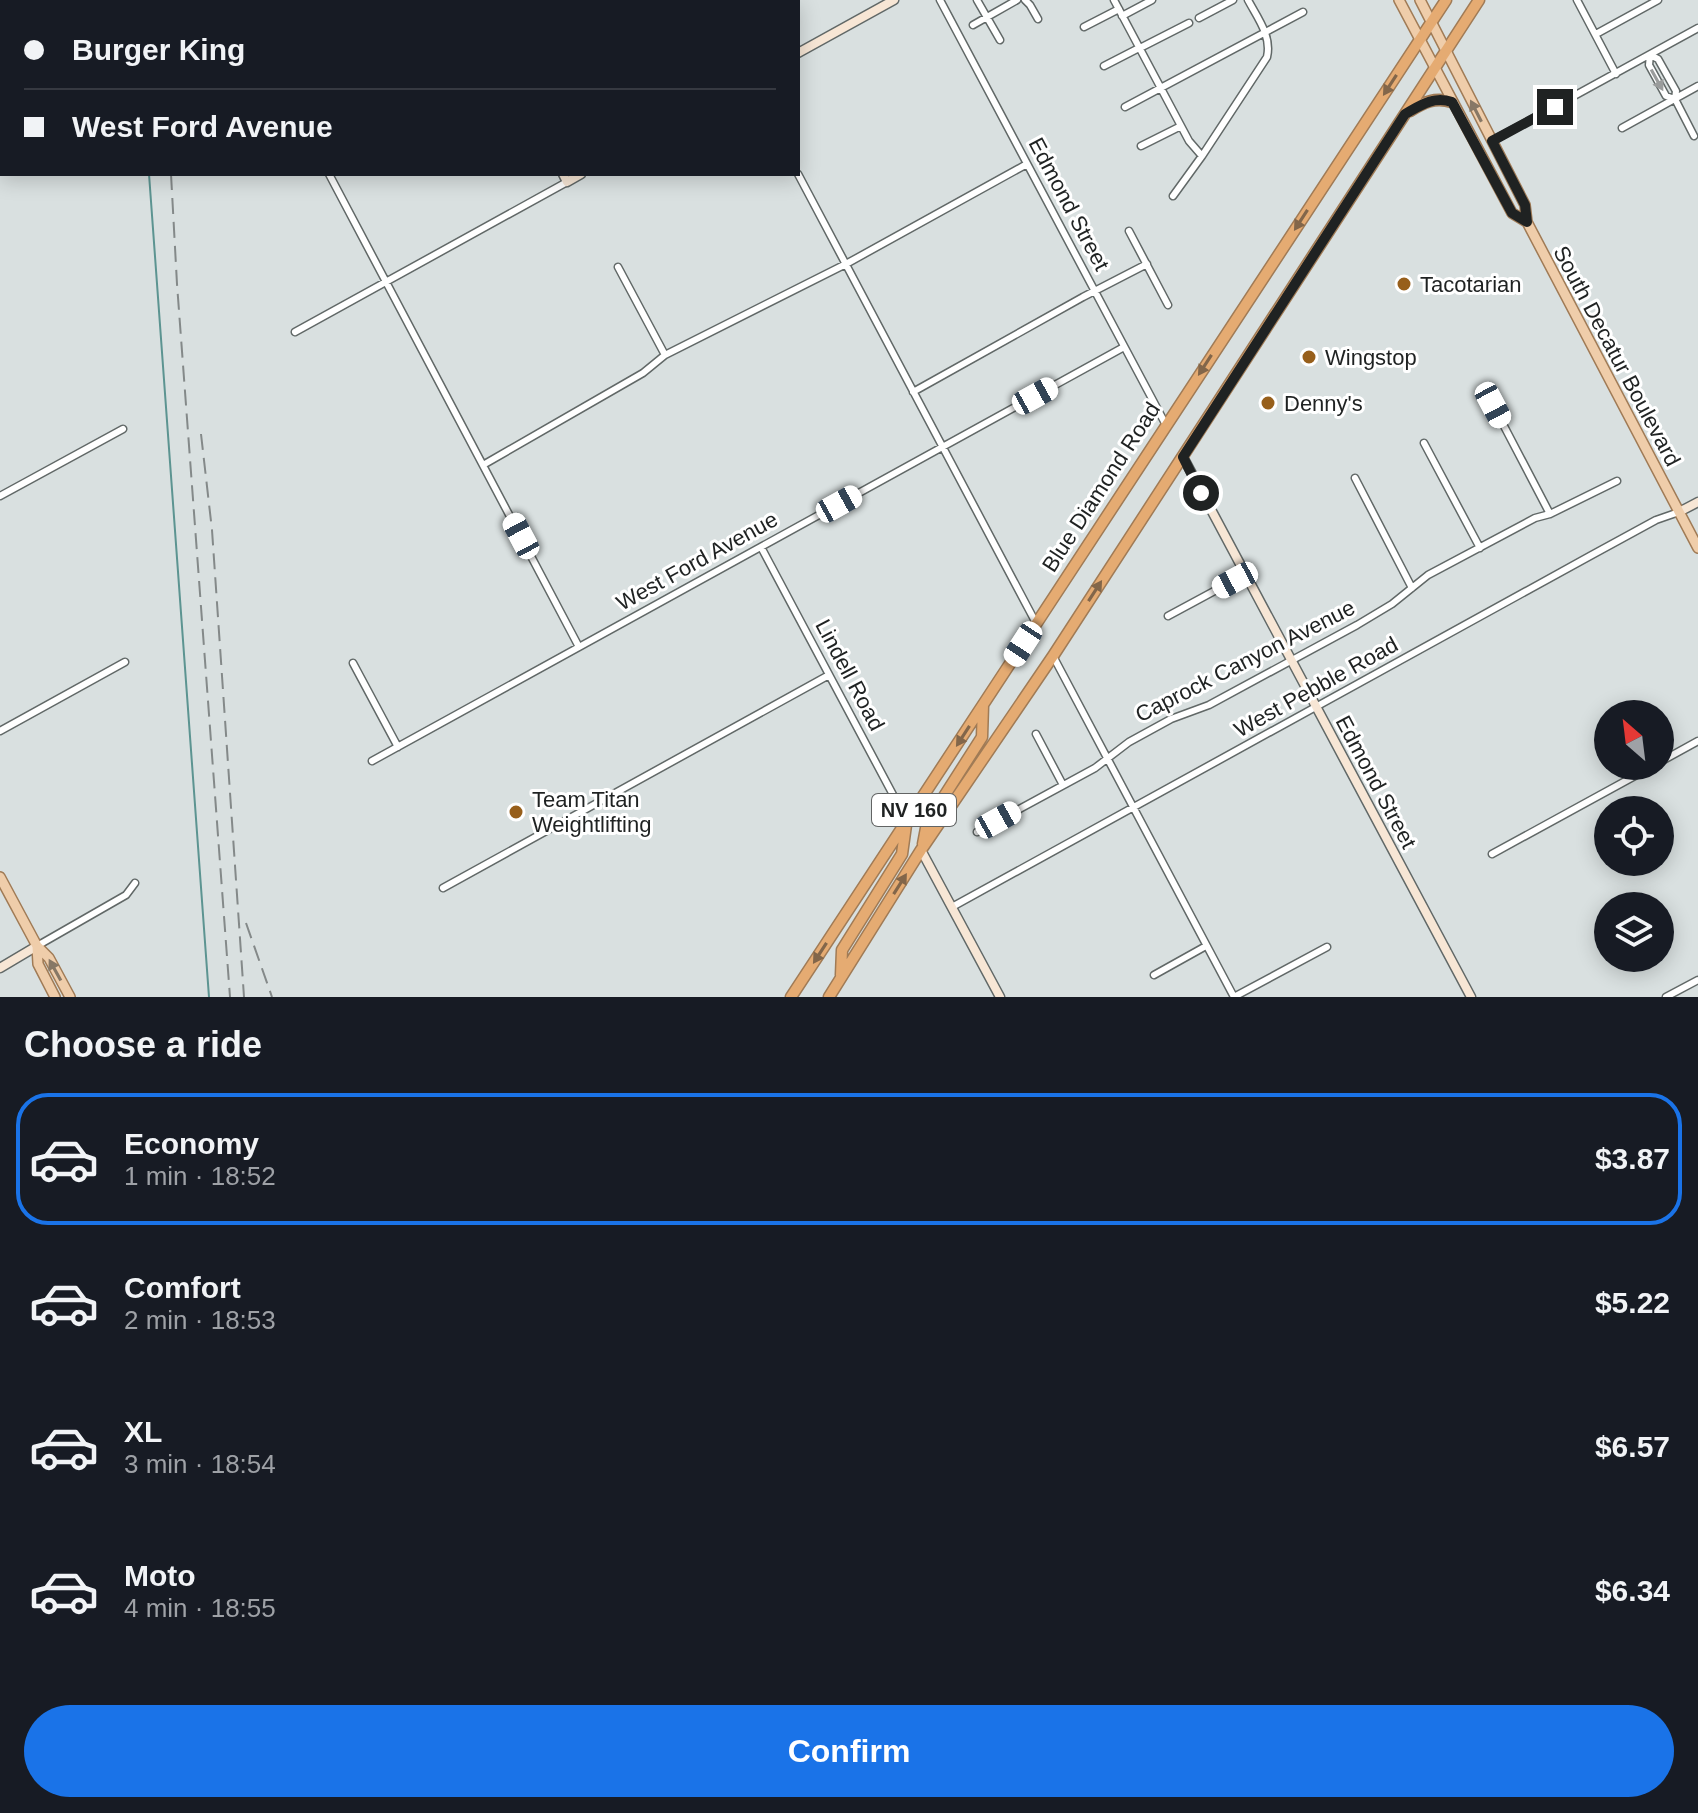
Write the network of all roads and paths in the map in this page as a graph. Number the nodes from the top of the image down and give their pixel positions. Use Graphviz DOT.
graph roads {
  1 [pos="894,0"];
  2 [pos="940,0"];
  3 [pos="977,0"];
  4 [pos="1017,0"];
  5 [pos="1025,0"];
  6 [pos="1114,0"];
  7 [pos="1152,0"];
  8 [pos="1233,0"];
  9 [pos="1248,0"];
  10 [pos="1399,0"];
  11 [pos="1420,0"];
  12 [pos="1446,0"];
  13 [pos="1479,0"];
  14 [pos="1577,0"];
  15 [pos="1658,0"];
  16 [pos="1120,12"];
  17 [pos="1303,12"];
  18 [pos="987,17"];
  19 [pos="1199,18"];
  20 [pos="1038,19"];
  21 [pos="1431,22"];
  22 [pos="1189,23"];
  23 [pos="973,25"];
  24 [pos="1084,27"];
  25 [pos="1698,28"];
  26 [pos="1265,33"];
  27 [pos="1596,34"];
  28 [pos="1000,40"];
  29 [pos="1420,40"];
  30 [pos="1140,48"];
  31 [pos="1446,51"];
  32 [pos="800,52"];
  33 [pos="1650,55"];
  34 [pos="1104,66"];
  35 [pos="1434,69"];
  36 [pos="1616,74"];
  37 [pos="1698,86"];
  38 [pos="1161,88"];
  39 [pos="1675,99"];
  40 [pos="1452,102"];
  41 [pos="1125,107"];
  42 [pos="1405,114"];
  43 [pos="1181,126"];
  44 [pos="1622,128"];
  45 [pos="1694,136"];
  46 [pos="1492,141"];
  47 [pos="1141,146"];
  48 [pos="1202,156"];
  49 [pos="1027,164"];
  50 [pos="330,176"];
  51 [pos="799,176"];
  52 [pos="565,178"];
  53 [pos="1173,196"];
  54 [pos="1527,222"];
  55 [pos="1129,231"];
  56 [pos="846,264"];
  57 [pos="1147,264"];
  58 [pos="618,267"];
  59 [pos="387,282"];
  60 [pos="1095,291"];
  61 [pos="1168,305"];
  62 [pos="295,332"];
  63 [pos="1124,347"];
  64 [pos="665,355"];
  65 [pos="913,392"];
  66 [pos="1493,405"];
  67 [pos="1166,425"];
  68 [pos="123,429"];
  69 [pos="1424,443"];
  70 [pos="943,447"];
  71 [pos="1183,457"];
  72 [pos="483,465"];
  73 [pos="1355,478"];
  74 [pos="1617,481"];
  75 [pos="0,496"];
  76 [pos="1698,502"];
  77 [pos="1679,512"];
  78 [pos="1550,514"];
  79 [pos="761,547"];
  80 [pos="1480,548"];
  81 [pos="1698,548"];
  82 [pos="1244,575"];
  83 [pos="1412,588"];
  84 [pos="1168,616"];
  85 [pos="1036,624"];
  86 [pos="579,647"];
  87 [pos="1053,656"];
  88 [pos="1290,661"];
  89 [pos="125,662"];
  90 [pos="353,663"];
  91 [pos="829,675"];
  92 [pos="983,704"];
  93 [pos="1315,708"];
  94 [pos="0,731"];
  95 [pos="1036,734"];
  96 [pos="1698,741"];
  97 [pos="398,747"];
  98 [pos="1674,754"];
  99 [pos="1107,759"];
  100 [pos="372,761"];
  101 [pos="1627,780"];
  102 [pos="1063,785"];
  103 [pos="1133,807"];
  104 [pos="907,821"];
  105 [pos="977,832"];
  106 [pos="921,850"];
  107 [pos="1492,854"];
  108 [pos="0,877"];
  109 [pos="135,883"];
  110 [pos="443,888"];
  111 [pos="952,907"];
  112 [pos="37,946"];
  113 [pos="1206,946"];
  114 [pos="1327,947"];
  115 [pos="0,968"];
  116 [pos="1154,975"];
  117 [pos="841,977"];
  118 [pos="1698,981"];
  119 [pos="55,997"];
  120 [pos="70,997"];
  121 [pos="791,997"];
  122 [pos="829,997"];
  123 [pos="1000,997"];
  124 [pos="1234,997"];
  125 [pos="1471,997"];
  126 [pos="1666,997"];
  1 -- 32 [label="street"];
  2 -- 49 [label="street, Edmond Street"];
  3 -- 18 [label="street"];
  4 -- 18 [label="street"];
  5 -- 20 [label="street"];
  6 -- 16 [label="street"];
  7 -- 16 [label="street"];
  8 -- 19 [label="street"];
  9 -- 26 [label="street"];
  10 -- 29 [label="main road, South Decatur Boulevard"];
  11 -- 21 [label="main road, South Decatur Boulevard"];
  12 -- 21 [label="highway, Blue Diamond Road / NV 160"];
  13 -- 31 [label="highway, NV 160"];
  14 -- 27 [label="street"];
  15 -- 27 [label="street"];
  16 -- 24 [label="street"];
  16 -- 30 [label="street"];
  17 -- 26 [label="street"];
  18 -- 23 [label="street"];
  18 -- 28 [label="street"];
  21 -- 29 [label="highway, Blue Diamond Road / NV 160"];
  21 -- 31 [label="main road, South Decatur Boulevard"];
  22 -- 30 [label="street"];
  25 -- 33 [label="street"];
  26 -- 38 [label="street"];
  26 -- 48 [label="street"];
  27 -- 36 [label="street"];
  29 -- 35 [label="main road, South Decatur Boulevard"];
  29 -- 67 [label="highway, Blue Diamond Road / NV 160, one-way"];
  30 -- 34 [label="street"];
  30 -- 38 [label="street"];
  31 -- 35 [label="highway, NV 160"];
  46 -- 31 [label="main road, South Decatur Boulevard, one-way"];
  33 -- 36 [label="street"];
  33 -- 39 [label="street"];
  35 -- 40 [label="main road, South Decatur Boulevard"];
  35 -- 42 [label="highway, NV 160"];
  36 -- 46 [label="street"];
  37 -- 39 [label="street"];
  38 -- 41 [label="street"];
  38 -- 43 [label="street"];
  39 -- 44 [label="street"];
  39 -- 45 [label="street"];
  40 -- 42 [label="highway"];
  40 -- 54 [label="main road, South Decatur Boulevard"];
  42 -- 71 [label="highway, NV 160"];
  43 -- 47 [label="street"];
  43 -- 48 [label="street"];
  46 -- 54 [label="main road, South Decatur Boulevard"];
  48 -- 53 [label="street"];
  49 -- 56 [label="street"];
  49 -- 60 [label="street, Edmond Street"];
  50 -- 59 [label="street"];
  51 -- 56 [label="street"];
  52 -- 59 [label="street"];
  54 -- 77 [label="main road, South Decatur Boulevard"];
  55 -- 57 [label="street"];
  56 -- 64 [label="street"];
  56 -- 65 [label="street"];
  57 -- 60 [label="street"];
  57 -- 61 [label="street"];
  58 -- 64 [label="street"];
  59 -- 62 [label="street"];
  59 -- 72 [label="street"];
  60 -- 63 [label="street, Edmond Street"];
  60 -- 65 [label="street"];
  63 -- 67 [label="street, Edmond Street"];
  63 -- 70 [label="street, West Ford Avenue"];
  64 -- 72 [label="street"];
  65 -- 70 [label="street"];
  66 -- 78 [label="street"];
  67 -- 85 [label="highway, Blue Diamond Road / NV 160"];
  68 -- 75 [label="street"];
  69 -- 80 [label="street"];
  70 -- 79 [label="street, West Ford Avenue"];
  70 -- 85 [label="street"];
  71 -- 82 [label="street, Edmond Street"];
  87 -- 71 [label="highway, NV 160, one-way"];
  72 -- 86 [label="street"];
  73 -- 83 [label="street"];
  74 -- 78 [label="street, Caprock Canyon Avenue"];
  76 -- 77 [label="street, West Pebble Road"];
  77 -- 81 [label="main road, South Decatur Boulevard"];
  77 -- 93 [label="street, West Pebble Road"];
  78 -- 80 [label="street, Caprock Canyon Avenue"];
  79 -- 86 [label="street, West Ford Avenue"];
  79 -- 91 [label="street, Lindell Road"];
  80 -- 83 [label="street, Caprock Canyon Avenue"];
  82 -- 84 [label="street"];
  82 -- 88 [label="street, Edmond Street"];
  83 -- 88 [label="street, Caprock Canyon Avenue"];
  85 -- 92 [label="highway, Blue Diamond Road / NV 160"];
  86 -- 97 [label="street, West Ford Avenue"];
  87 -- 99 [label="street"];
  87 -- 106 [label="highway, NV 160"];
  88 -- 93 [label="street, Edmond Street"];
  88 -- 99 [label="street, Caprock Canyon Avenue"];
  89 -- 94 [label="street"];
  90 -- 97 [label="street"];
  91 -- 104 [label="street, Lindell Road"];
  91 -- 110 [label="street"];
  92 -- 104 [label="highway, Blue Diamond Road / NV 160, one-way"];
  92 -- 106 [label="highway"];
  93 -- 103 [label="street, West Pebble Road"];
  93 -- 125 [label="street, Edmond Street"];
  95 -- 102 [label="street"];
  96 -- 98 [label="street"];
  97 -- 100 [label="street, West Ford Avenue"];
  99 -- 102 [label="street, Caprock Canyon Avenue"];
  99 -- 103 [label="street"];
  101 -- 107 [label="street"];
  102 -- 105 [label="street, Caprock Canyon Avenue"];
  103 -- 111 [label="street, West Pebble Road"];
  103 -- 113 [label="street"];
  104 -- 117 [label="highway"];
  104 -- 121 [label="highway, Blue Diamond Road / NV 160, one-way"];
  106 -- 111 [label="street"];
  117 -- 106 [label="highway, NV 160, one-way"];
  108 -- 112 [label="main road"];
  109 -- 112 [label="street"];
  111 -- 123 [label="street"];
  112 -- 115 [label="street"];
  112 -- 119 [label="main road"];
  120 -- 112 [label="main road, one-way"];
  113 -- 116 [label="street"];
  113 -- 124 [label="street"];
  114 -- 124 [label="street"];
  117 -- 122 [label="highway, NV 160"];
  118 -- 126 [label="street"];
}
